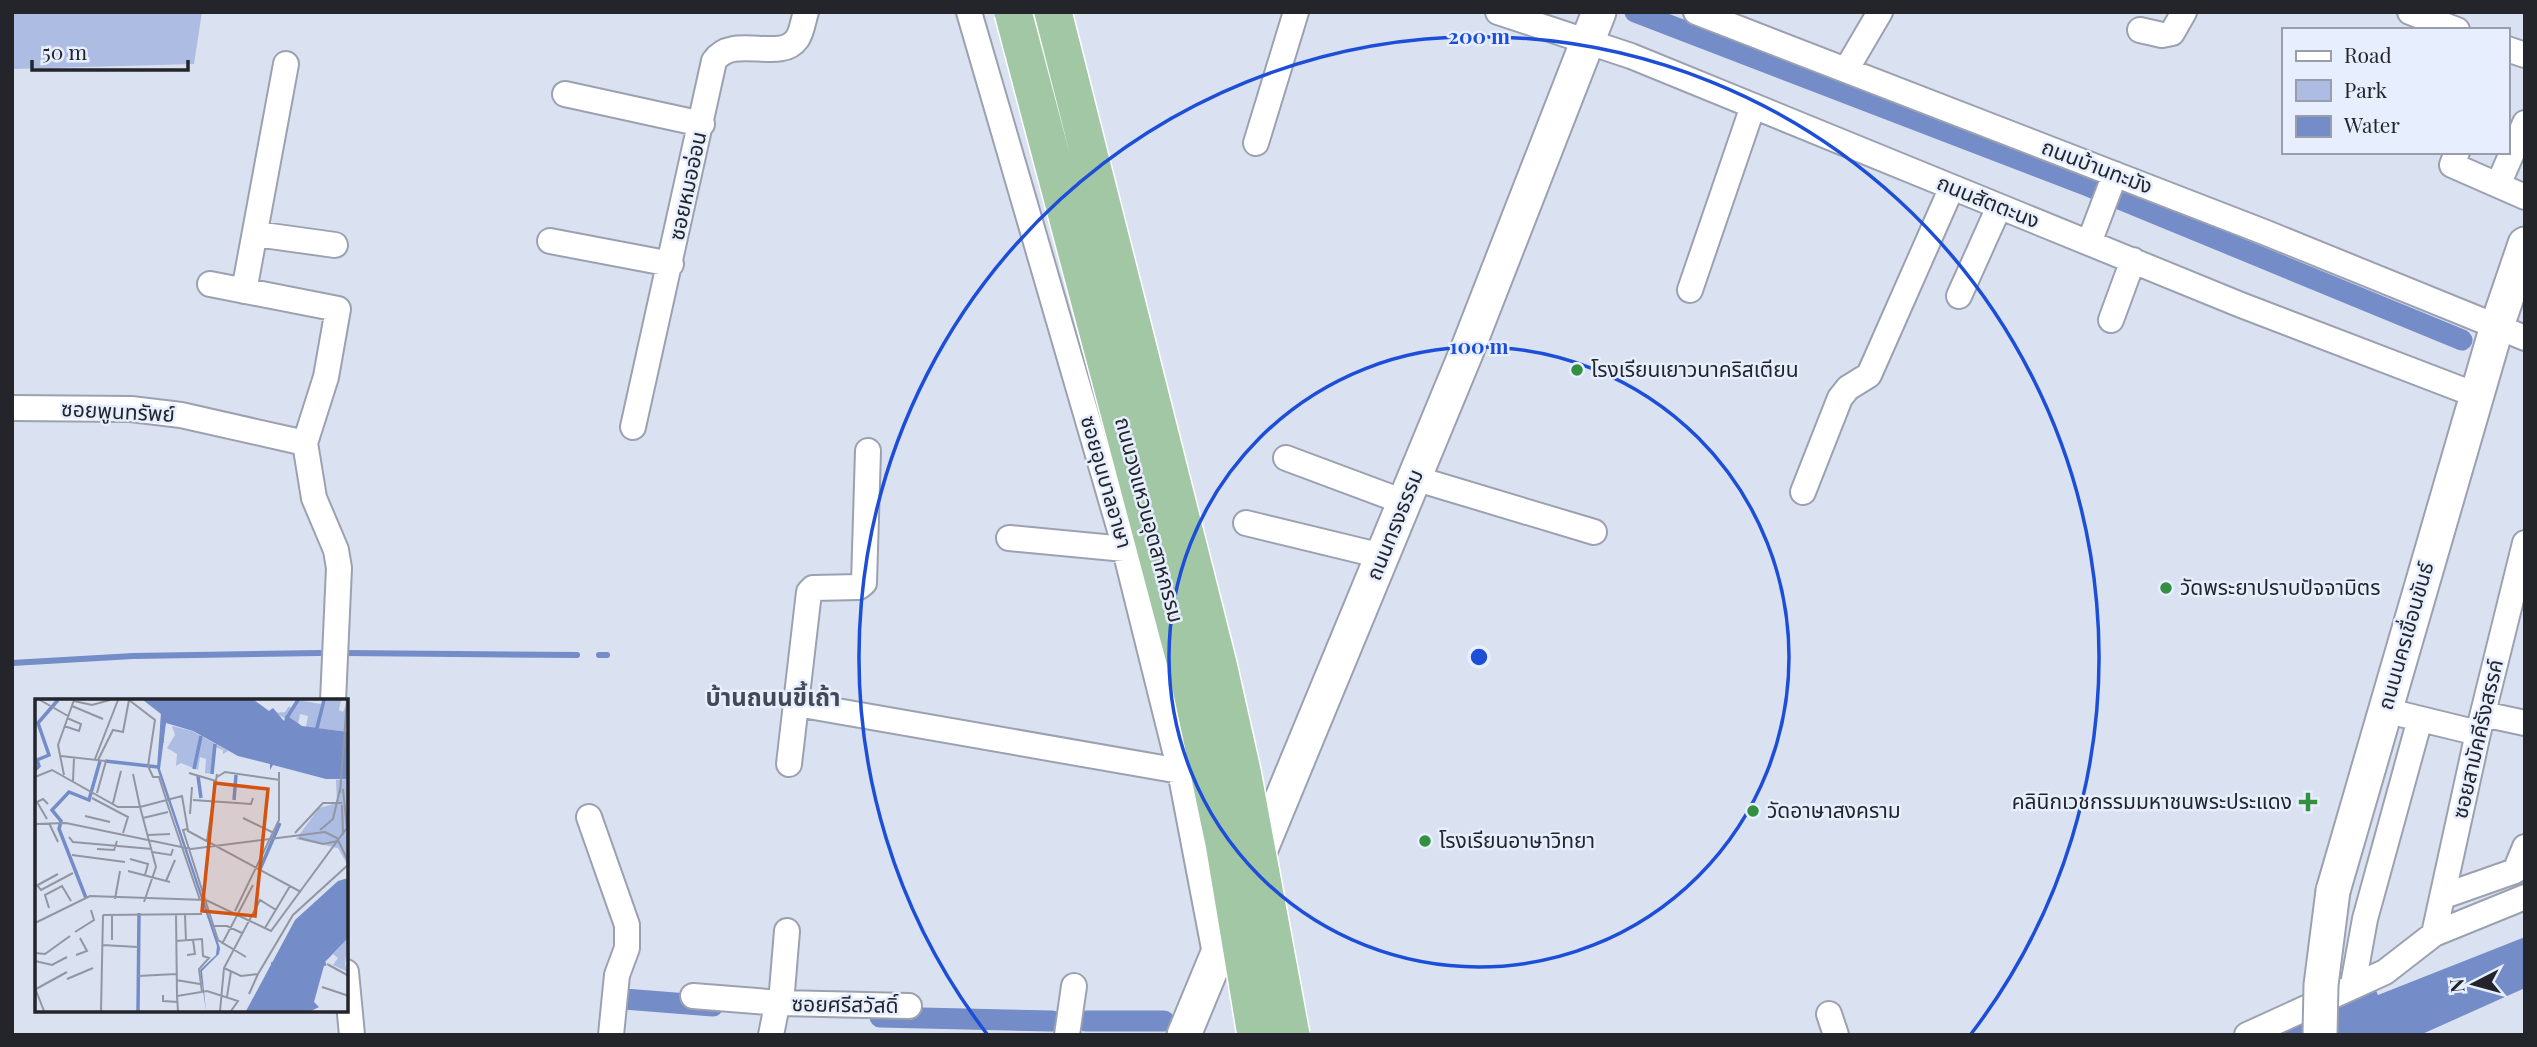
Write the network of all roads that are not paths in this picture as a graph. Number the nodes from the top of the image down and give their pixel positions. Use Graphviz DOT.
graph roads {
  1 [pos="806,12"];
  2 [pos="969,12"];
  3 [pos="1013,12"];
  4 [pos="1054,12"];
  5 [pos="1296,12"];
  6 [pos="1498,12"];
  7 [pos="1696,12"];
  8 [pos="1880,12"];
  9 [pos="2184,12"];
  10 [pos="2410,12"];
  11 [pos="1593,27"];
  12 [pos="2452,28"];
  13 [pos="2140,30"];
  14 [pos="286,64"];
  15 [pos="1846,70"];
  16 [pos="565,94"];
  17 [pos="1753,106"];
  18 [pos="2525,123"];
  19 [pos="702,124"];
  20 [pos="1256,143"];
  21 [pos="2456,154"];
  22 [pos="2113,178"];
  23 [pos="2498,185"];
  24 [pos="1952,187"];
  25 [pos="2525,197"];
  26 [pos="1999,206"];
  27 [pos="256,234"];
  28 [pos="550,241"];
  29 [pos="2089,243"];
  30 [pos="2525,244"];
  31 [pos="335,245"];
  32 [pos="2133,260"];
  33 [pos="671,264"];
  34 [pos="210,284"];
  35 [pos="244,290"];
  36 [pos="1689,290"];
  37 [pos="1959,296"];
  38 [pos="2111,320"];
  39 [pos="2511,332"];
  40 [pos="2476,394"];
  41 [pos="12,408"];
  42 [pos="633,427"];
  43 [pos="305,443"];
  44 [pos="868,451"];
  45 [pos="1286,458"];
  46 [pos="1409,490"];
  47 [pos="1803,492"];
  48 [pos="1247,523"];
  49 [pos="1594,532"];
  50 [pos="1009,538"];
  51 [pos="2525,543"];
  52 [pos="1125,549"];
  53 [pos="1382,556"];
  54 [pos="333,699"];
  55 [pos="797,704"];
  56 [pos="2384,710"];
  57 [pos="2420,719"];
  58 [pos="2525,723"];
  59 [pos="2480,724"];
  60 [pos="789,764"];
  61 [pos="1180,771"];
  62 [pos="589,817"];
  63 [pos="2525,847"];
  64 [pos="2444,896"];
  65 [pos="2525,897"];
  66 [pos="786,931"];
  67 [pos="2434,934"];
  68 [pos="1216,959"];
  69 [pos="2353,985"];
  70 [pos="1074,986"];
  71 [pos="348,990"];
  72 [pos="693,996"];
  73 [pos="781,1003"];
  74 [pos="909,1006"];
  75 [pos="352,1035"];
  76 [pos="611,1035"];
  77 [pos="771,1035"];
  78 [pos="1067,1035"];
  79 [pos="1184,1035"];
  80 [pos="1256,1035"];
  81 [pos="1290,1035"];
  82 [pos="2247,1035"];
  83 [pos="2320,1035"];
  1 -- 19 [label="street, ซอยหมออ่อน"];
  2 -- 52 [label="street, ซอยอุนบาลอาษา"];
  3 -- 80 [label="main road, ถนนวงแหวนอุตสาหกรรม, bridge"];
  4 -- 81 [label="main road, ถนนวงแหวนอุตสาหกรรม, bridge"];
  5 -- 20 [label="street"];
  6 -- 11 [label="street, ถนนสัตตะนง"];
  7 -- 15 [label="street, ถนนบ้านทะมัง"];
  8 -- 15 [label="street"];
  9 -- 13 [label="street"];
  10 -- 12 [label="street"];
  11 -- 17 [label="street, ถนนสัตตะนง"];
  11 -- 46 [label="street, ถนนทรงธรรม"];
  14 -- 27 [label="street"];
  15 -- 22 [label="street, ถนนบ้านทะมัง"];
  16 -- 19 [label="street"];
  17 -- 24 [label="street, ถนนสัตตะนง"];
  17 -- 36 [label="street"];
  18 -- 23 [label="street"];
  19 -- 33 [label="street, ซอยหมออ่อน"];
  21 -- 23 [label="street"];
  22 -- 29 [label="street"];
  22 -- 39 [label="street, ถนนบ้านทะมัง"];
  23 -- 25 [label="street"];
  24 -- 26 [label="street, ถนนสัตตะนง"];
  24 -- 47 [label="street"];
  26 -- 29 [label="street, ถนนสัตตะนง"];
  26 -- 37 [label="street"];
  27 -- 31 [label="street"];
  27 -- 35 [label="street"];
  28 -- 33 [label="street"];
  29 -- 32 [label="street, ถนนสัตตะนง"];
  30 -- 39 [label="street, ถนนนครเขื่อนขันธ์"];
  32 -- 38 [label="street"];
  32 -- 40 [label="street, ถนนสัตตะนง"];
  33 -- 42 [label="street, ซอยหมออ่อน"];
  34 -- 35 [label="street"];
  35 -- 43 [label="street"];
  39 -- 40 [label="street, ถนนนครเขื่อนขันธ์"];
  40 -- 56 [label="street, ถนนนครเขื่อนขันธ์"];
  41 -- 43 [label="street, ซอยพูนทรัพย์"];
  43 -- 54 [label="street"];
  44 -- 55 [label="street"];
  45 -- 46 [label="street"];
  46 -- 49 [label="street"];
  46 -- 53 [label="street, ถนนทรงธรรม"];
  48 -- 53 [label="street"];
  50 -- 52 [label="street"];
  51 -- 59 [label="street, ซอยสามัคคีรังสรรค์"];
  52 -- 61 [label="street, ซอยอุนบาลอาษา"];
  53 -- 68 [label="street, ถนนทรงธรรม"];
  55 -- 60 [label="street"];
  55 -- 61 [label="street"];
  56 -- 57 [label="street"];
  56 -- 83 [label="street, ถนนนครเขื่อนขันธ์, bridge"];
  57 -- 59 [label="street"];
  57 -- 69 [label="street"];
  58 -- 59 [label="street"];
  59 -- 64 [label="street, ซอยสามัคคีรังสรรค์"];
  61 -- 68 [label="street, ซอยอุนบาลอาษา"];
  62 -- 76 [label="street"];
  63 -- 64 [label="street"];
  64 -- 67 [label="street, ซอยสามัคคีรังสรรค์"];
  65 -- 67 [label="street"];
  66 -- 73 [label="street, ซอยศรีสวัสดิ์"];
  67 -- 69 [label="street"];
  68 -- 79 [label="street, ถนนทรงธรรม"];
  69 -- 82 [label="street"];
  70 -- 78 [label="street"];
  71 -- 75 [label="street"];
  72 -- 73 [label="street, ซอยศรีสวัสดิ์"];
  73 -- 74 [label="street, ซอยศรีสวัสดิ์"];
  73 -- 77 [label="street, ซอยศรีสวัสดิ์"];
}
